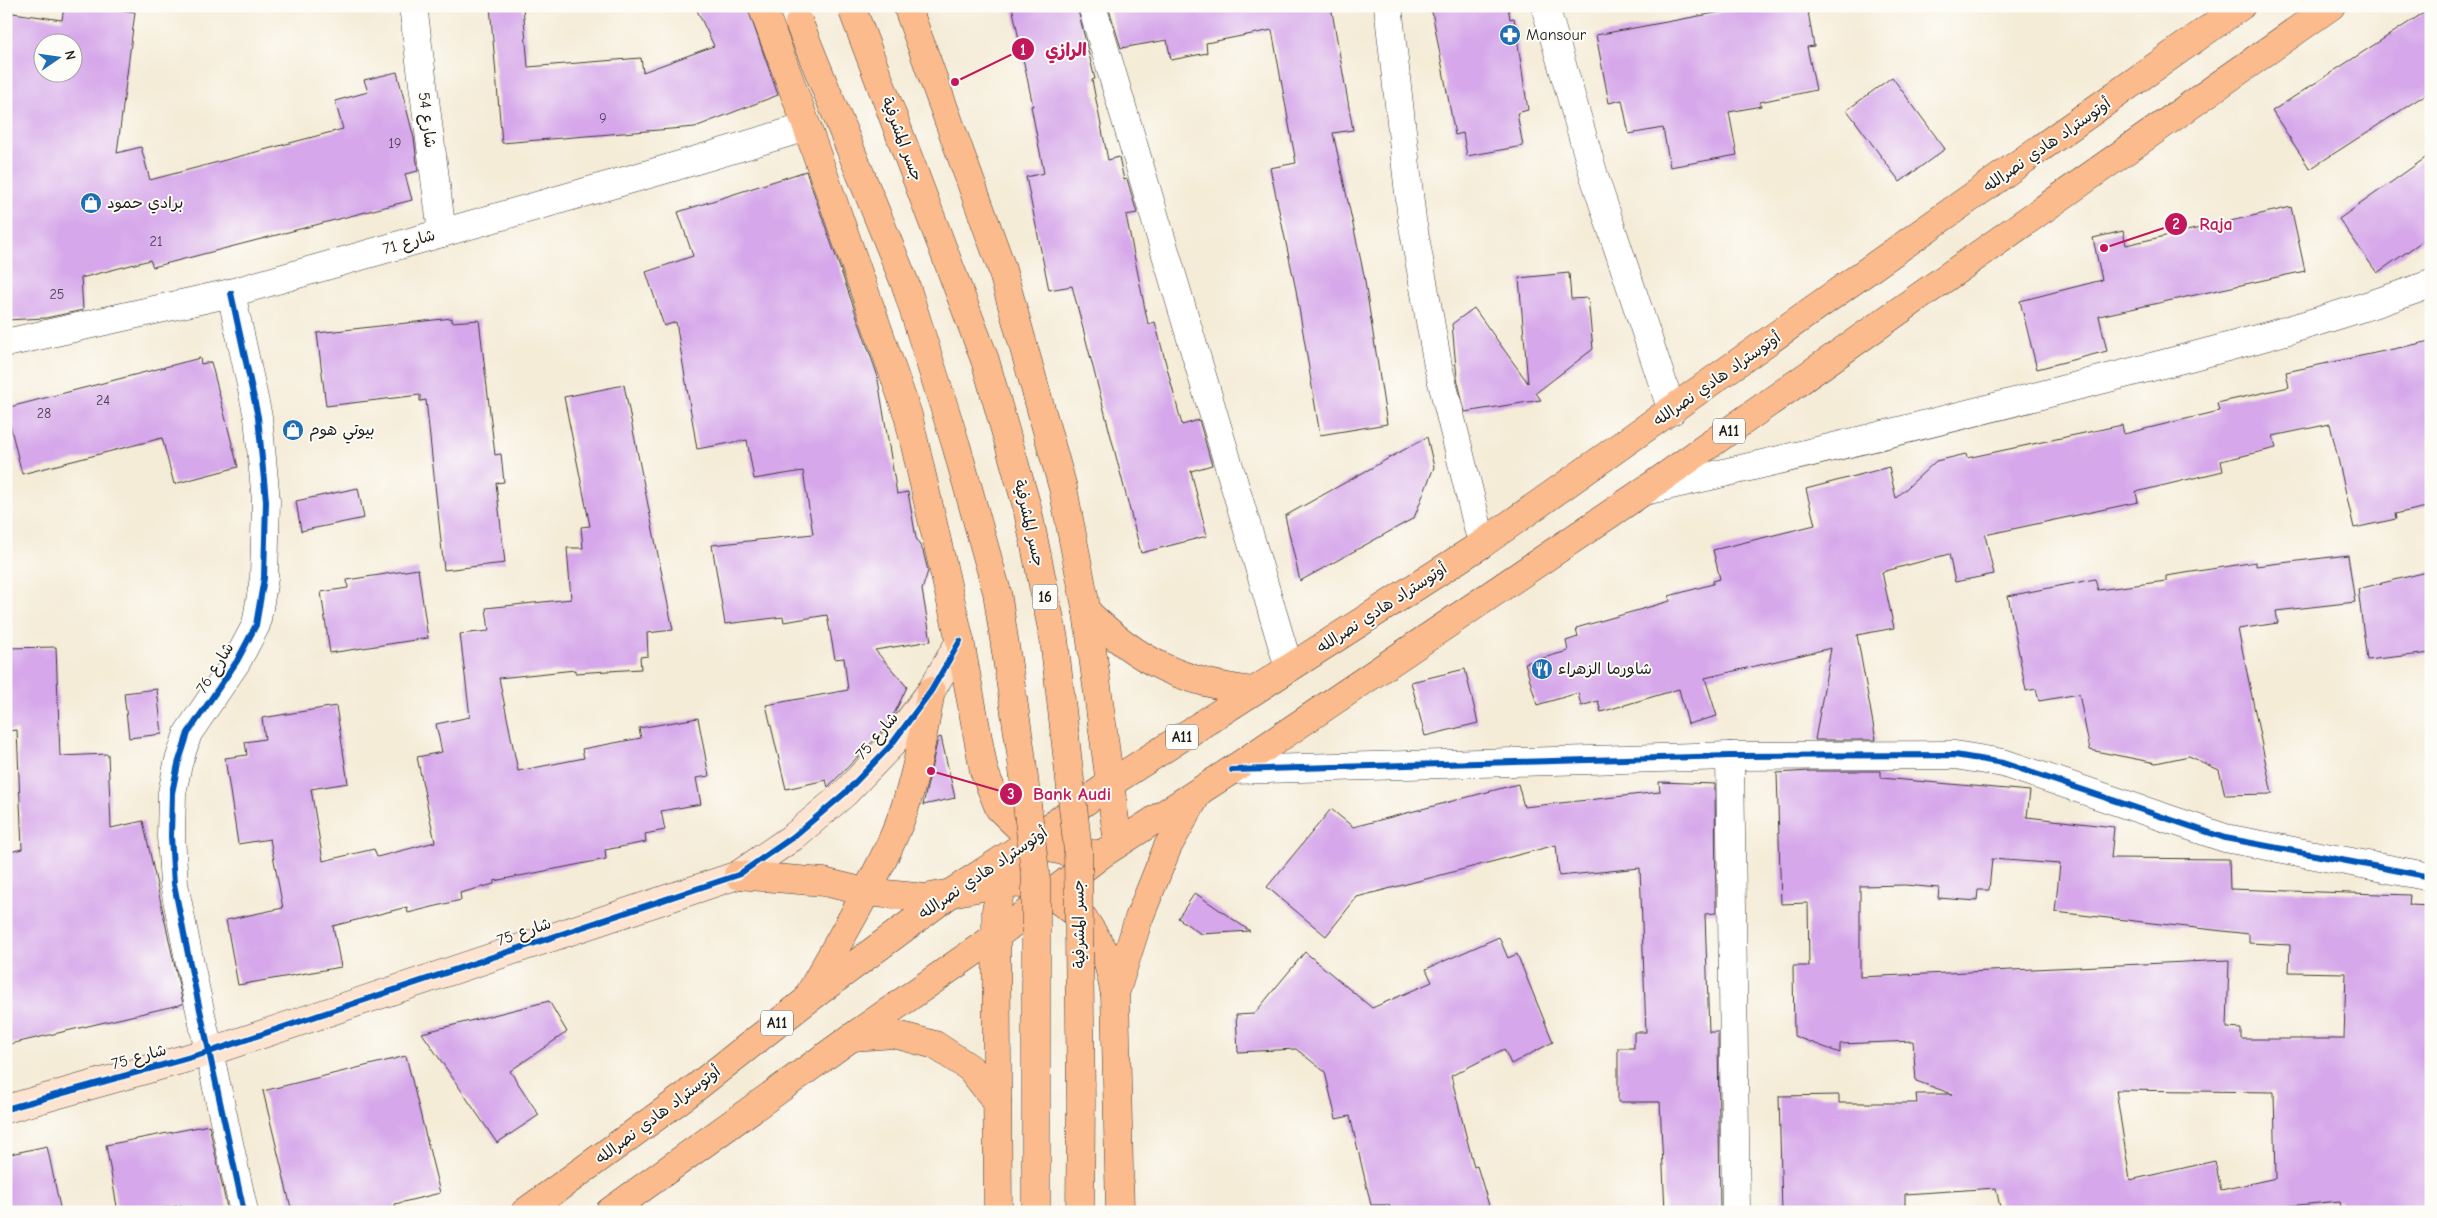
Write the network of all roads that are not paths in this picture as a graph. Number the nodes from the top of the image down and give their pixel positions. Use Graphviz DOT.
graph roads {
  1 [pos="413,6"];
  2 [pos="762,6"];
  3 [pos="907,6"];
  4 [pos="1092,6"];
  5 [pos="1388,6"];
  6 [pos="1545,6"];
  7 [pos="2241,6"];
  8 [pos="2331,6"];
  9 [pos="853,11"];
  10 [pos="800,23"];
  11 [pos="807,127"];
  12 [pos="442,233"];
  13 [pos="2431,284"];
  14 [pos="231,293"];
  15 [pos="6,343"];
  16 [pos="1672,411"];
  17 [pos="1644,492"];
  18 [pos="1482,544"];
  19 [pos="1087,612"];
  20 [pos="960,641"];
  21 [pos="1289,668"];
  22 [pos="931,691"];
  23 [pos="1253,691"];
  24 [pos="1730,756"];
  25 [pos="1232,770"];
  26 [pos="1112,783"];
  27 [pos="1200,789"];
  28 [pos="1021,847"];
  29 [pos="1110,848"];
  30 [pos="738,875"];
  31 [pos="2431,877"];
  32 [pos="1001,883"];
  33 [pos="954,891"];
  34 [pos="866,892"];
  35 [pos="1050,894"];
  36 [pos="995,937"];
  37 [pos="1115,994"];
  38 [pos="806,1001"];
  39 [pos="852,1037"];
  40 [pos="208,1052"];
  41 [pos="996,1102"];
  42 [pos="6,1109"];
  43 [pos="244,1212"];
  44 [pos="526,1212"];
  45 [pos="609,1212"];
  46 [pos="998,1212"];
  47 [pos="1036,1212"];
  48 [pos="1080,1212"];
  49 [pos="1120,1212"];
  50 [pos="1736,1212"];
  1 -- 12 [label="street, شارع 54"];
  2 -- 11 [label="main road"];
  3 -- 19 [label="main road"];
  4 -- 21 [label="street"];
  5 -- 18 [label="street"];
  6 -- 16 [label="street"];
  7 -- 16 [label="main road, أوتوستراد هادي نصرالله / A11"];
  8 -- 17 [label="main road, A11"];
  9 -- 48 [label="main road, جسر المشرفية / 16, bridge"];
  10 -- 47 [label="main road, bridge"];
  11 -- 12 [label="street, شارع 71"];
  11 -- 20 [label="main road"];
  12 -- 14 [label="street, شارع 71"];
  13 -- 17 [label="street"];
  14 -- 15 [label="street, شارع 71"];
  14 -- 40 [label="street, شارع 76"];
  16 -- 18 [label="main road, أوتوستراد هادي نصرالله / A11"];
  17 -- 25 [label="main road, A11"];
  18 -- 21 [label="main road, أوتوستراد هادي نصرالله / A11"];
  19 -- 23 [label="main road"];
  19 -- 26 [label="main road"];
  20 -- 22 [label="street, شارع 75"];
  20 -- 28 [label="main road"];
  21 -- 23 [label="main road, أوتوستراد هادي نصرالله / A11"];
  22 -- 30 [label="street, شارع 75"];
  22 -- 34 [label="main road"];
  23 -- 26 [label="main road, أوتوستراد هادي نصرالله / A11"];
  24 -- 25 [label="street"];
  24 -- 31 [label="street"];
  24 -- 50 [label="street"];
  25 -- 27 [label="main road, A11"];
  26 -- 28 [label="main road, أوتوستراد هادي نصرالله / A11"];
  26 -- 29 [label="main road"];
  27 -- 29 [label="main road, A11"];
  27 -- 37 [label="main road"];
  28 -- 29 [label="main road"];
  28 -- 32 [label="main road"];
  28 -- 33 [label="main road, أوتوستراد هادي نصرالله / A11"];
  29 -- 35 [label="main road, A11"];
  30 -- 34 [label="main road"];
  30 -- 40 [label="street, شارع 75"];
  32 -- 33 [label="main road"];
  32 -- 35 [label="main road"];
  32 -- 36 [label="main road"];
  33 -- 34 [label="main road"];
  33 -- 38 [label="main road, أوتوستراد هادي نصرالله / A11"];
  34 -- 38 [label="main road"];
  35 -- 36 [label="main road, A11"];
  35 -- 37 [label="main road"];
  36 -- 39 [label="main road, A11"];
  36 -- 41 [label="main road"];
  37 -- 49 [label="main road"];
  38 -- 44 [label="main road, أوتوستراد هادي نصرالله / A11"];
  39 -- 41 [label="main road"];
  39 -- 45 [label="main road, A11"];
  40 -- 42 [label="street, شارع 75"];
  40 -- 43 [label="street, شارع 76"];
  41 -- 46 [label="main road"];
}
